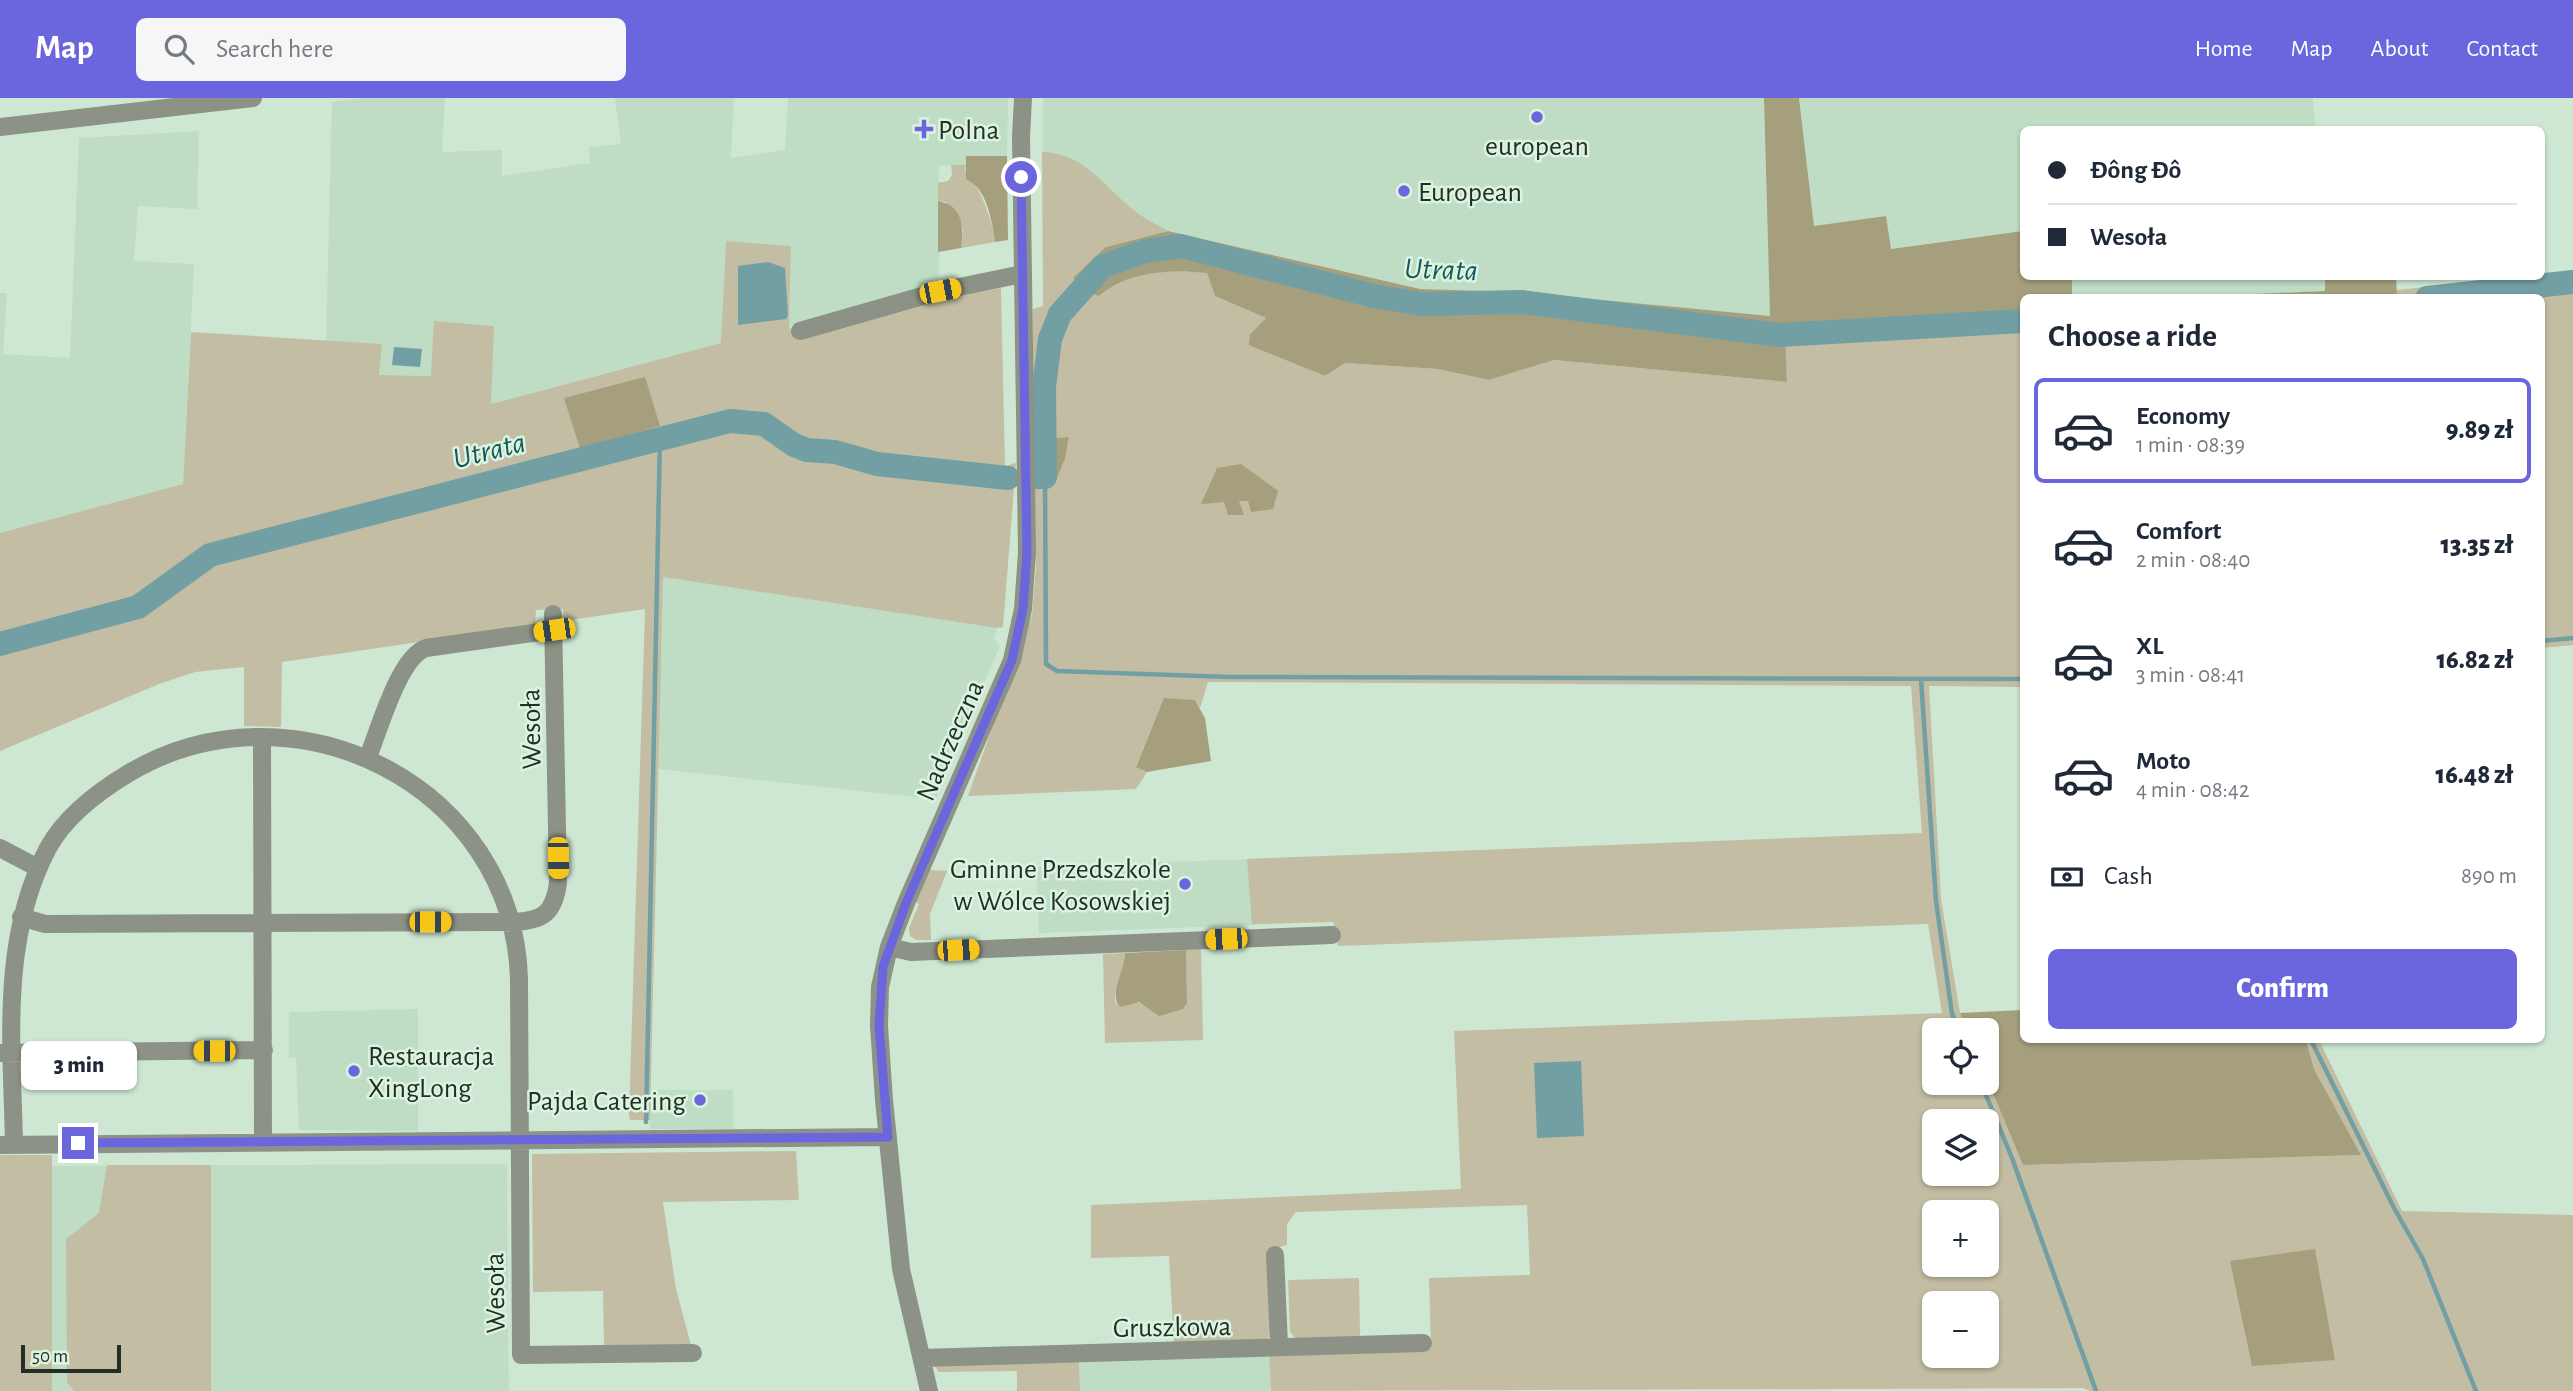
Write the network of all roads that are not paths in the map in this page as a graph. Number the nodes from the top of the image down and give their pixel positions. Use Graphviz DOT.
graph roads {
  1 [pos="253,98"];
  2 [pos="1023,98"];
  3 [pos="0,127"];
  4 [pos="1023,274"];
  5 [pos="800,331"];
  6 [pos="262,739"];
  7 [pos="368,757"];
  8 [pos="0,848"];
  9 [pos="38,868"];
  10 [pos="21,917"];
  11 [pos="264,921"];
  12 [pos="513,922"];
  13 [pos="1332,935"];
  14 [pos="889,947"];
  15 [pos="264,1050"];
  16 [pos="6,1053"];
  17 [pos="888,1137"];
  18 [pos="263,1141"];
  19 [pos="518,1141"];
  20 [pos="7,1145"];
  21 [pos="1275,1255"];
  22 [pos="1423,1343"];
  23 [pos="1279,1345"];
  24 [pos="693,1353"];
  25 [pos="922,1358"];
  26 [pos="929,1391"];
  1 -- 3 [label="street"];
  2 -- 4 [label="street, Nadrzeczna"];
  4 -- 5 [label="street"];
  4 -- 14 [label="street, Nadrzeczna"];
  6 -- 7 [label="street, Wesoła"];
  6 -- 9 [label="street, Wesoła"];
  6 -- 11 [label="street"];
  7 -- 12 [label="street, Wesoła"];
  7 -- 12 [label="street, Wesoła"];
  8 -- 9 [label="street"];
  9 -- 10 [label="street, Wesoła"];
  10 -- 11 [label="street, Wesoła"];
  10 -- 16 [label="street, Wesoła"];
  11 -- 12 [label="street, Wesoła"];
  11 -- 15 [label="street"];
  12 -- 19 [label="street, Wesoła"];
  13 -- 14 [label="street"];
  14 -- 17 [label="street, Nadrzeczna"];
  15 -- 16 [label="street"];
  15 -- 18 [label="street"];
  16 -- 20 [label="street, Wesoła"];
  17 -- 19 [label="street, Wesoła"];
  17 -- 25 [label="street, Nadrzeczna"];
  18 -- 19 [label="street, Wesoła"];
  18 -- 20 [label="street, Wesoła"];
  19 -- 24 [label="street, Wesoła"];
  21 -- 23 [label="street"];
  22 -- 23 [label="street, Gruszkowa"];
  23 -- 25 [label="street, Gruszkowa"];
  25 -- 26 [label="street, Nadrzeczna"];
}
